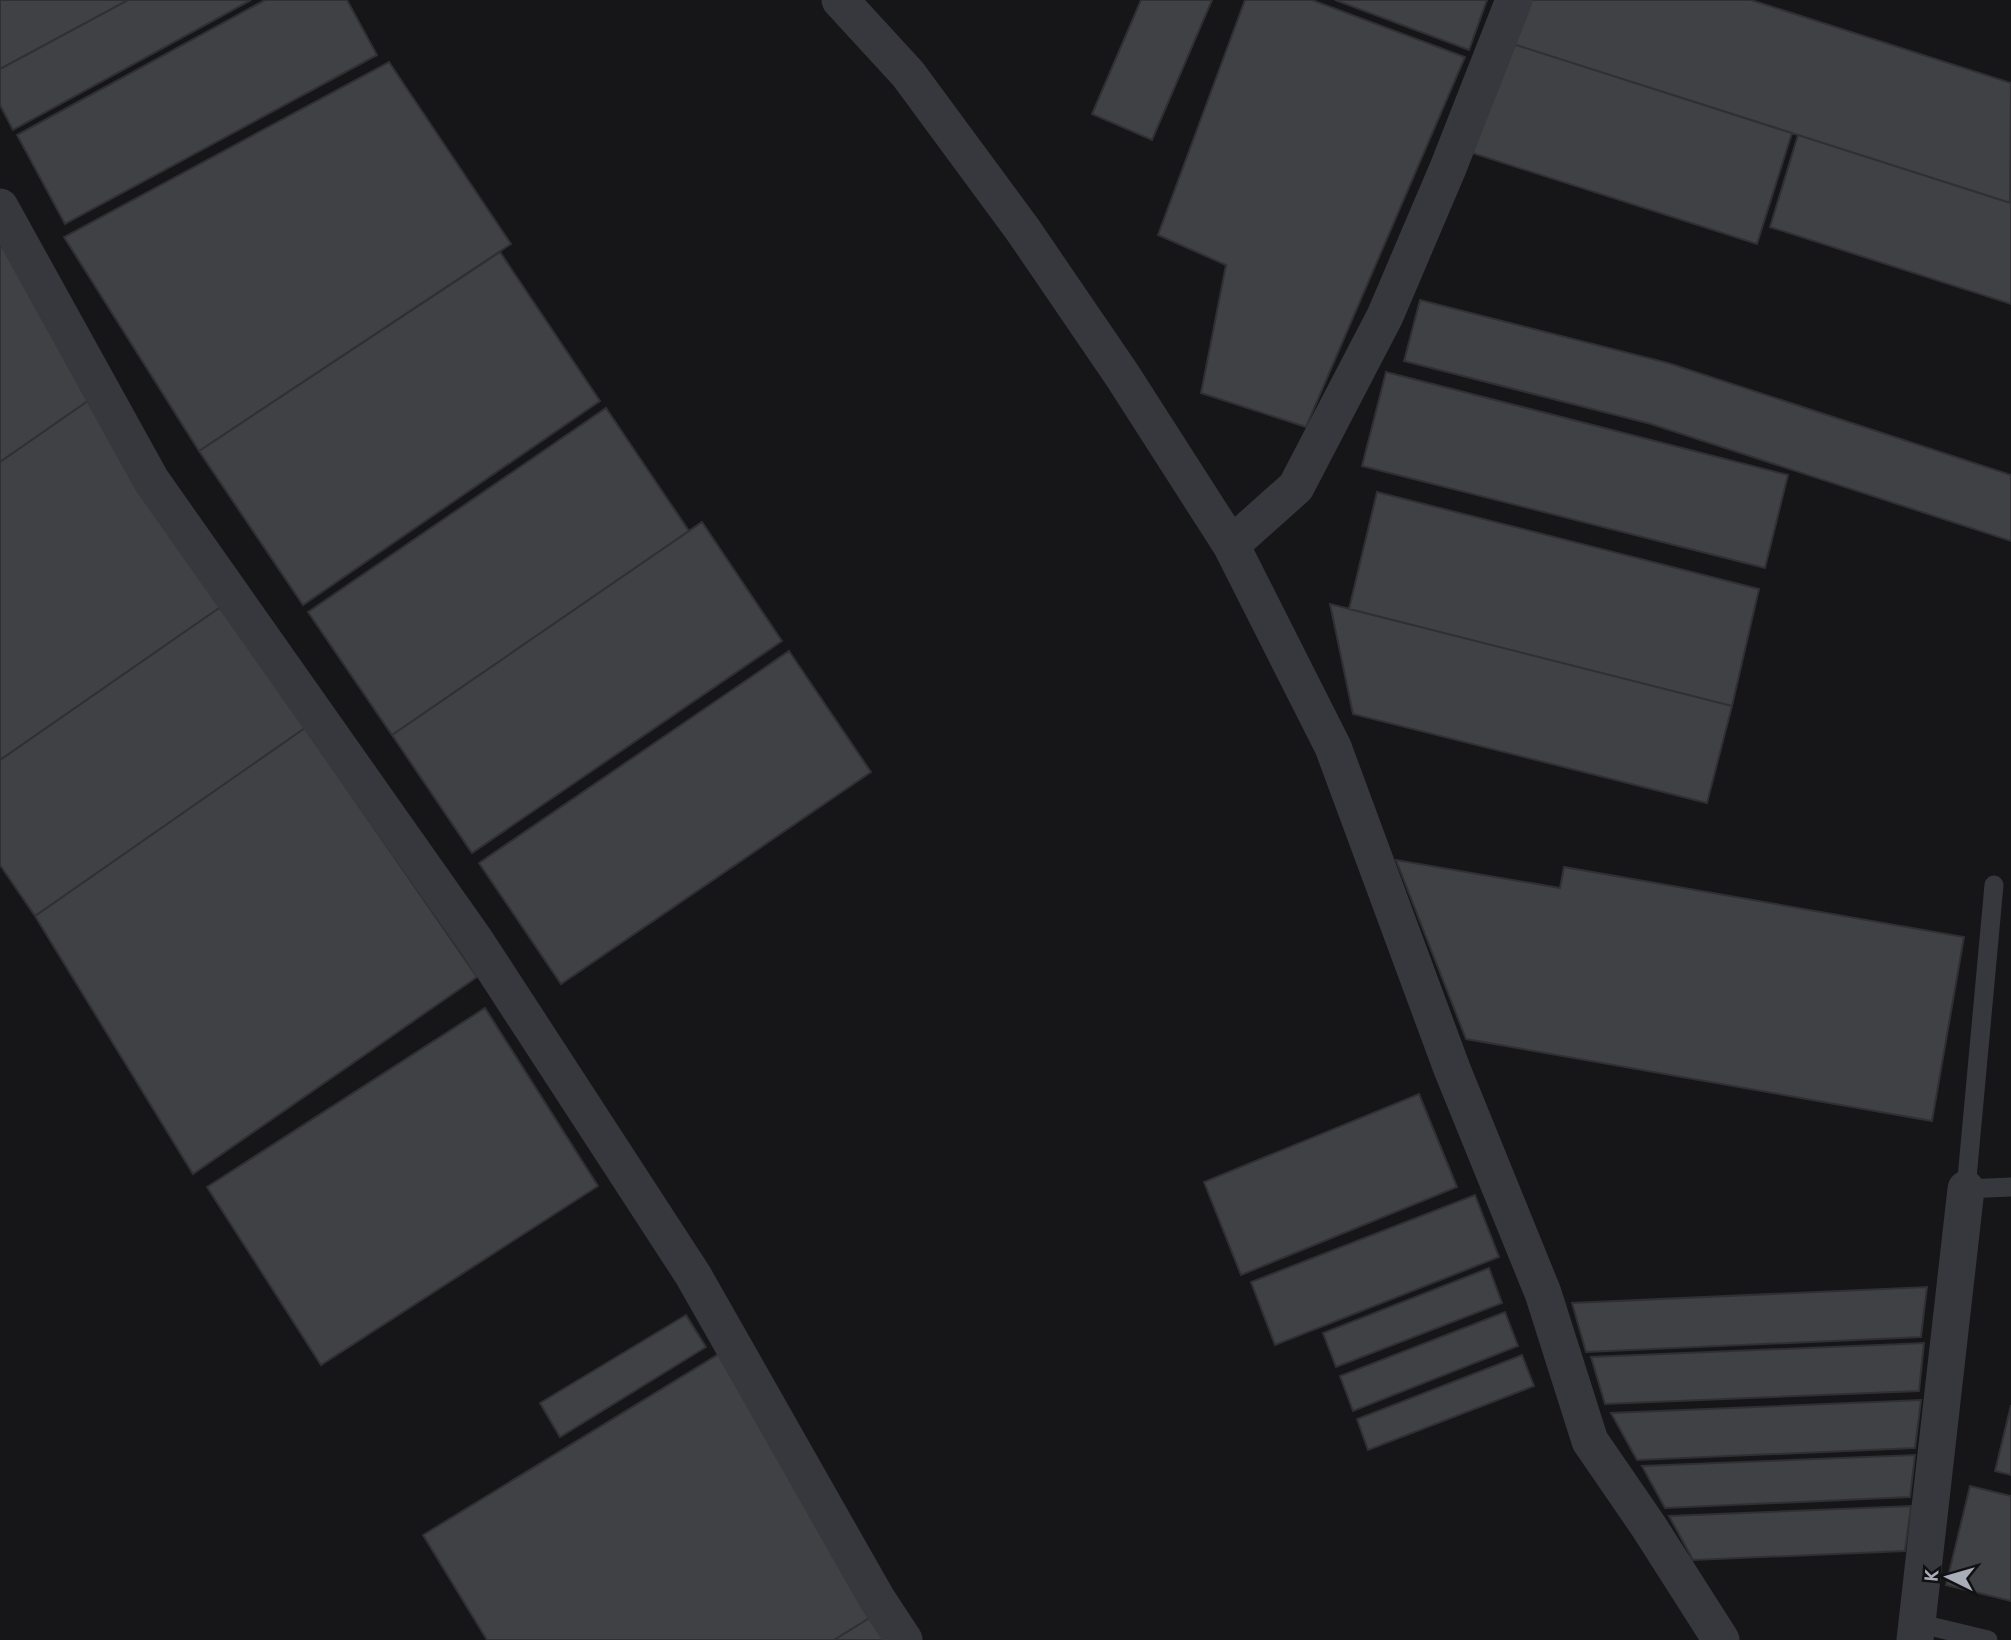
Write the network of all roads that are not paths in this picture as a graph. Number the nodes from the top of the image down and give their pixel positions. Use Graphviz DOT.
graph roads {
  1 [pos="840,0"];
  2 [pos="1514,0"];
  3 [pos="0,207"];
  4 [pos="1231,545"];
  5 [pos="1994,885"];
  6 [pos="2011,1187"];
  7 [pos="1966,1189"];
  8 [pos="1916,1631"];
  9 [pos="904,1640"];
  10 [pos="1721,1640"];
  11 [pos="1988,1640"];
  1 -- 4 [label="street"];
  2 -- 4 [label="street"];
  3 -- 9 [label="street"];
  4 -- 10 [label="street"];
  5 -- 7 [label="lane"];
  6 -- 7 [label="lane"];
  7 -- 8 [label="street"];
  8 -- 11 [label="lane"];
}
